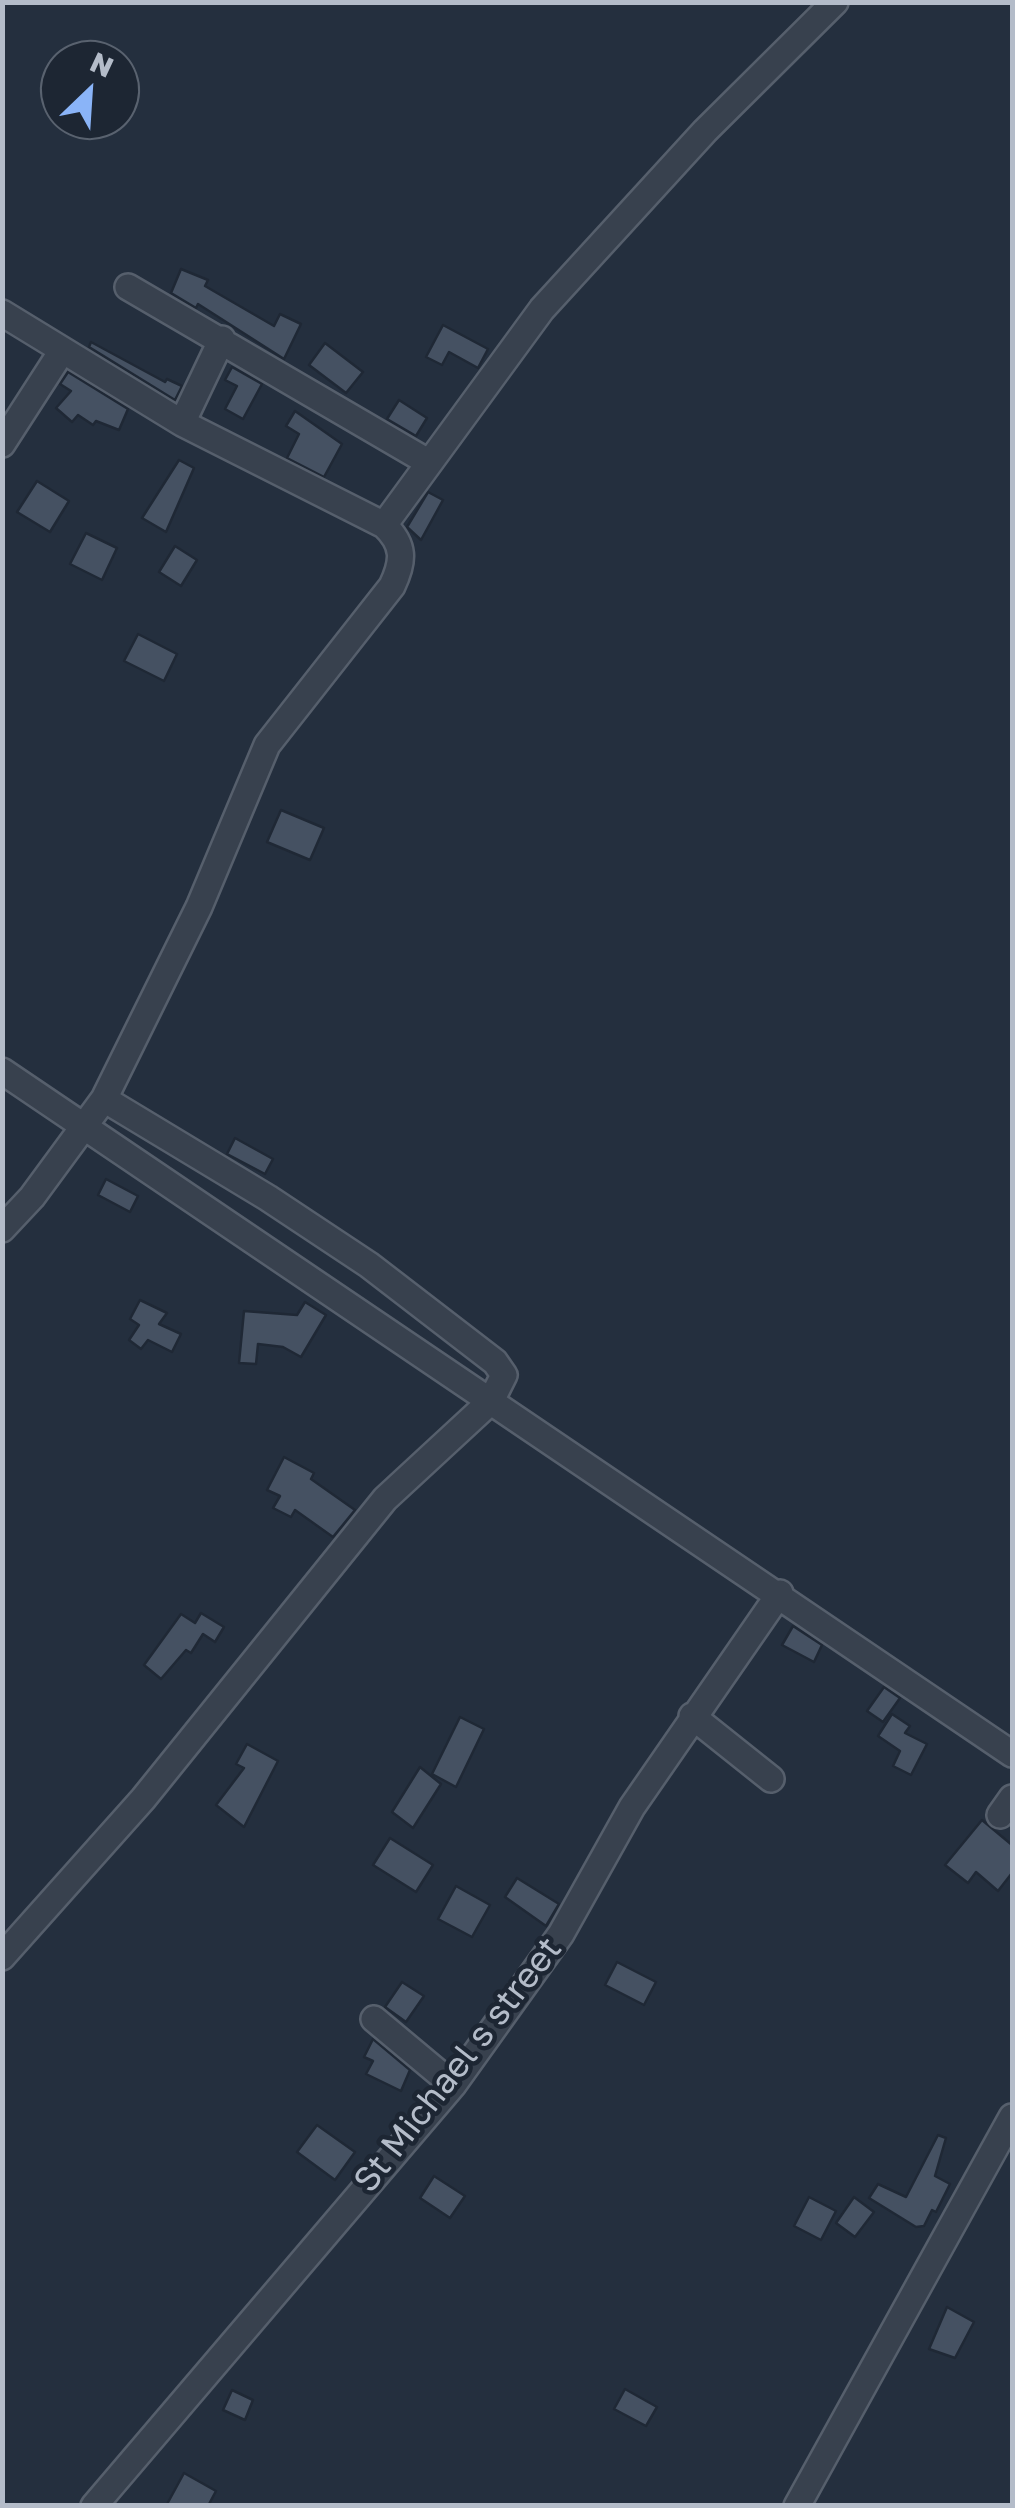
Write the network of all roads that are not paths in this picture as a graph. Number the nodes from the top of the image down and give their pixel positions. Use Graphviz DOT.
graph roads {
  1 [pos="835,2"];
  2 [pos="128,287"];
  3 [pos="2,313"];
  4 [pos="222,339"];
  5 [pos="62,351"];
  6 [pos="182,423"];
  7 [pos="2,444"];
  8 [pos="428,462"];
  9 [pos="384,525"];
  10 [pos="2,1071"];
  11 [pos="96,1111"];
  12 [pos="2,1229"];
  13 [pos="496,1393"];
  14 [pos="780,1593"];
  15 [pos="692,1716"];
  16 [pos="1012,1754"];
  17 [pos="772,1779"];
  18 [pos="2,1956"];
  19 [pos="374,2019"];
  20 [pos="453,2085"];
  21 [pos="1012,2117"];
  22 [pos="101,2504"];
  23 [pos="796,2506"];
  1 -- 8 [label="street"];
  2 -- 4 [label="street"];
  3 -- 5 [label="street"];
  4 -- 6 [label="street"];
  4 -- 8 [label="street"];
  5 -- 6 [label="street"];
  5 -- 7 [label="street"];
  6 -- 9 [label="street"];
  8 -- 9 [label="street"];
  9 -- 11 [label="street"];
  10 -- 11 [label="street"];
  11 -- 12 [label="street"];
  11 -- 13 [label="street"];
  11 -- 13 [label="street"];
  13 -- 14 [label="street"];
  13 -- 18 [label="street"];
  14 -- 15 [label="street, St Michael s street"];
  14 -- 16 [label="street"];
  15 -- 17 [label="street"];
  15 -- 20 [label="street, St Michael s street"];
  19 -- 20 [label="street"];
  20 -- 22 [label="street, St Michael s street"];
  21 -- 23 [label="street"];
}
